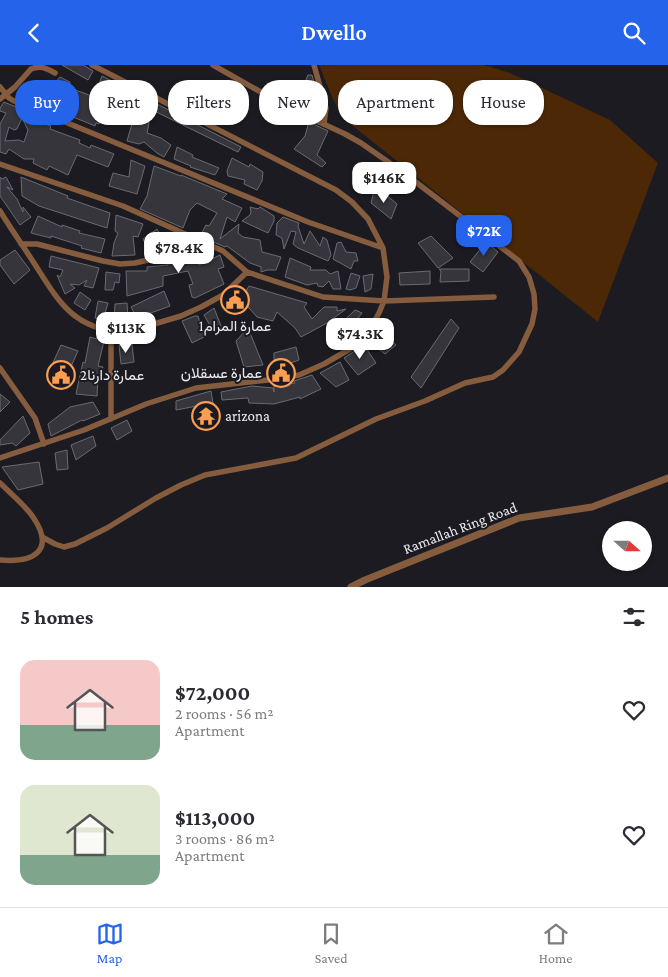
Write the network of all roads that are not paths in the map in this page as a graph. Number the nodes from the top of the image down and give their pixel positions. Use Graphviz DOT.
graph roads {
  1 [pos="92,65"];
  2 [pos="213,65"];
  3 [pos="314,65"];
  4 [pos="54,73"];
  5 [pos="318,80"];
  6 [pos="0,87"];
  7 [pos="259,91"];
  8 [pos="3,97"];
  9 [pos="326,125"];
  10 [pos="0,165"];
  11 [pos="0,211"];
  12 [pos="181,232"];
  13 [pos="21,244"];
  14 [pos="382,249"];
  15 [pos="247,272"];
  16 [pos="494,297"];
  17 [pos="384,301"];
  18 [pos="111,331"];
  19 [pos="0,368"];
  20 [pos="111,419"];
  21 [pos="44,444"];
  22 [pos="0,458"];
  23 [pos="668,479"];
  24 [pos="0,483"];
  25 [pos="42,537"];
  26 [pos="0,561"];
  27 [pos="352,587"];
  1 -- 14 [label="street"];
  2 -- 7 [label="street"];
  3 -- 5 [label="street"];
  4 -- 8 [label="street"];
  6 -- 8 [label="street"];
  8 -- 14 [label="street"];
  9 -- 25 [label="street"];
  10 -- 12 [label="street"];
  11 -- 13 [label="street"];
  12 -- 13 [label="street"];
  12 -- 15 [label="street"];
  13 -- 18 [label="street"];
  14 -- 17 [label="street"];
  15 -- 17 [label="street"];
  15 -- 18 [label="street"];
  16 -- 17 [label="street"];
  17 -- 20 [label="street"];
  18 -- 20 [label="street"];
  19 -- 21 [label="street"];
  20 -- 21 [label="street"];
  21 -- 22 [label="street"];
  23 -- 27 [label="street, Ramallah Ring Road"];
  24 -- 25 [label="street"];
  25 -- 26 [label="street"];
}
